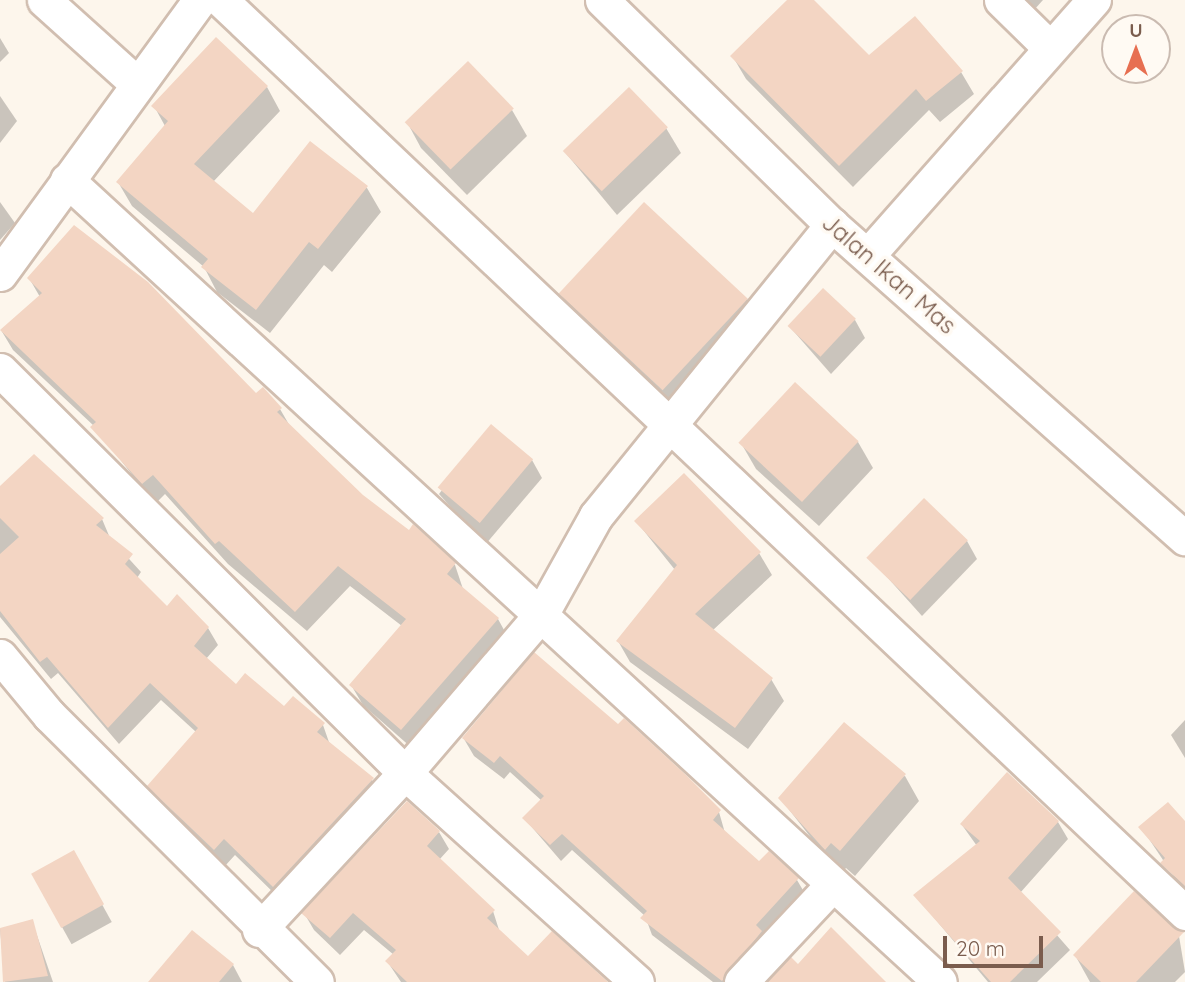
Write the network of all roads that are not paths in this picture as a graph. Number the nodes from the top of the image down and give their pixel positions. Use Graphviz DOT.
graph roads {
  1 [pos="44,0"];
  2 [pos="200,0"];
  3 [pos="221,0"];
  4 [pos="602,0"];
  5 [pos="1001,0"];
  6 [pos="1094,0"];
  7 [pos="1048,46"];
  8 [pos="135,82"];
  9 [pos="67,180"];
  10 [pos="832,225"];
  11 [pos="868,255"];
  12 [pos="0,274"];
  13 [pos="0,370"];
  14 [pos="670,426"];
  15 [pos="1185,538"];
  16 [pos="542,613"];
  17 [pos="0,656"];
  18 [pos="405,773"];
  19 [pos="832,885"];
  20 [pos="1185,913"];
  21 [pos="259,930"];
  22 [pos="317,982"];
  23 [pos="637,982"];
  24 [pos="741,982"];
  25 [pos="940,982"];
  1 -- 8 [label="street"];
  2 -- 8 [label="street"];
  3 -- 14 [label="street"];
  4 -- 10 [label="street, Jalan Ikan Mas"];
  5 -- 7 [label="street"];
  6 -- 7 [label="street"];
  7 -- 11 [label="street"];
  8 -- 9 [label="street"];
  9 -- 12 [label="street"];
  9 -- 16 [label="street"];
  10 -- 11 [label="street, Jalan Ikan Mas"];
  10 -- 14 [label="street"];
  11 -- 15 [label="street, Jalan Ikan Mas"];
  13 -- 18 [label="street"];
  14 -- 16 [label="street"];
  14 -- 20 [label="street"];
  16 -- 18 [label="street"];
  16 -- 19 [label="street"];
  17 -- 21 [label="street"];
  18 -- 21 [label="street"];
  18 -- 23 [label="street"];
  19 -- 24 [label="street"];
  19 -- 25 [label="street"];
  21 -- 22 [label="street"];
}
